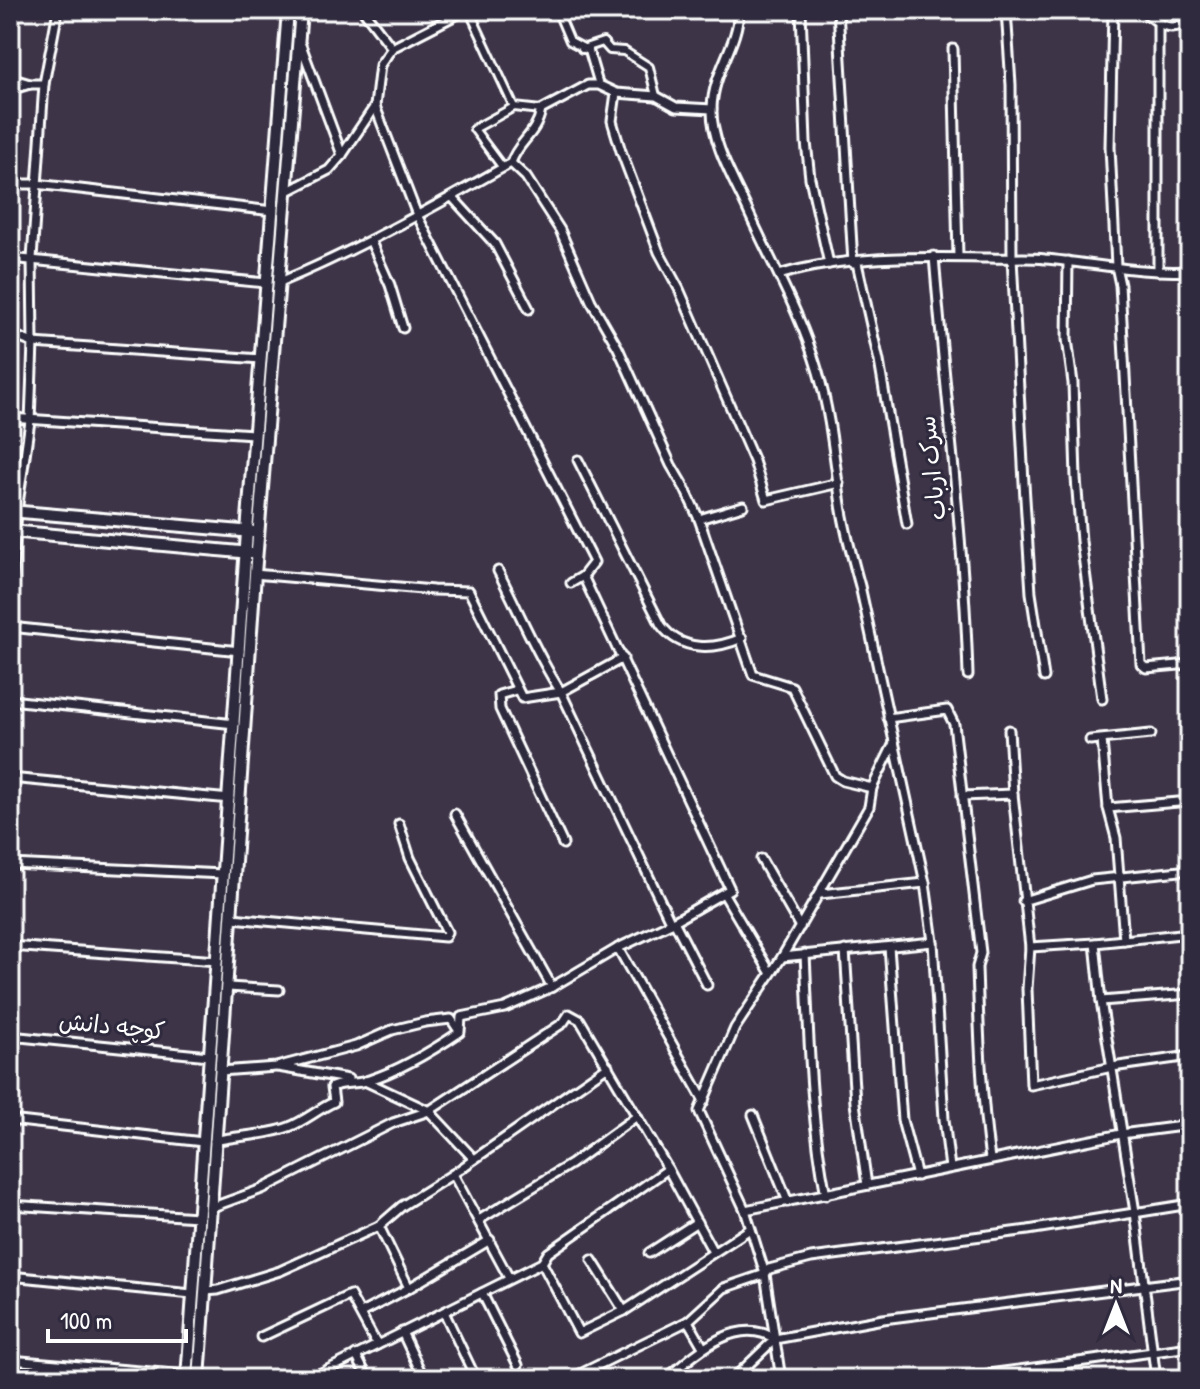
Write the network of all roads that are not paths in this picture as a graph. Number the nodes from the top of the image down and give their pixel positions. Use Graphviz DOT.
graph roads {
  1 [pos="58,10"];
  2 [pos="288,10"];
  3 [pos="301,10"];
  4 [pos="363,10"];
  5 [pos="467,10"];
  6 [pos="557,10"];
  7 [pos="739,10"];
  8 [pos="801,10"];
  9 [pos="838,10"];
  10 [pos="1006,10"];
  11 [pos="1113,10"];
  12 [pos="1142,10"];
  13 [pos="1190,23"];
  14 [pos="1158,25"];
  15 [pos="287,27"];
  16 [pos="299,34"];
  17 [pos="392,48"];
  18 [pos="582,49"];
  19 [pos="953,49"];
  20 [pos="285,50"];
  21 [pos="297,52"];
  22 [pos="10,78"];
  23 [pos="30,84"];
  24 [pos="44,84"];
  25 [pos="599,85"];
  26 [pos="10,90"];
  27 [pos="616,93"];
  28 [pos="656,96"];
  29 [pos="375,106"];
  30 [pos="514,107"];
  31 [pos="712,109"];
  32 [pos="541,110"];
  33 [pos="342,155"];
  34 [pos="511,163"];
  35 [pos="503,168"];
  36 [pos="10,184"];
  37 [pos="36,184"];
  38 [pos="286,192"];
  39 [pos="453,198"];
  40 [pos="273,211"];
  41 [pos="417,215"];
  42 [pos="371,242"];
  43 [pos="934,256"];
  44 [pos="958,257"];
  45 [pos="10,258"];
  46 [pos="1012,258"];
  47 [pos="32,259"];
  48 [pos="1068,261"];
  49 [pos="855,263"];
  50 [pos="829,264"];
  51 [pos="1116,266"];
  52 [pos="1158,271"];
  53 [pos="1190,271"];
  54 [pos="779,275"];
  55 [pos="280,282"];
  56 [pos="266,283"];
  57 [pos="529,309"];
  58 [pos="403,328"];
  59 [pos="10,334"];
  60 [pos="33,343"];
  61 [pos="261,359"];
  62 [pos="10,418"];
  63 [pos="30,421"];
  64 [pos="254,434"];
  65 [pos="578,460"];
  66 [pos="839,483"];
  67 [pos="743,506"];
  68 [pos="13,511"];
  69 [pos="699,519"];
  70 [pos="907,524"];
  71 [pos="13,531"];
  72 [pos="253,532"];
  73 [pos="252,553"];
  74 [pos="498,571"];
  75 [pos="250,574"];
  76 [pos="583,576"];
  77 [pos="571,583"];
  78 [pos="10,604"];
  79 [pos="10,627"];
  80 [pos="742,638"];
  81 [pos="240,651"];
  82 [pos="623,658"];
  83 [pos="1190,664"];
  84 [pos="968,675"];
  85 [pos="1044,677"];
  86 [pos="516,690"];
  87 [pos="561,692"];
  88 [pos="1102,699"];
  89 [pos="10,700"];
  90 [pos="888,718"];
  91 [pos="235,724"];
  92 [pos="1009,730"];
  93 [pos="1151,734"];
  94 [pos="1090,740"];
  95 [pos="1102,740"];
  96 [pos="894,743"];
  97 [pos="10,778"];
  98 [pos="872,788"];
  99 [pos="1013,794"];
  100 [pos="962,796"];
  101 [pos="230,799"];
  102 [pos="1190,801"];
  103 [pos="1108,808"];
  104 [pos="455,814"];
  105 [pos="399,824"];
  106 [pos="563,844"];
  107 [pos="761,859"];
  108 [pos="10,864"];
  109 [pos="1190,870"];
  110 [pos="223,874"];
  111 [pos="1118,877"];
  112 [pos="925,883"];
  113 [pos="724,894"];
  114 [pos="820,894"];
  115 [pos="1023,901"];
  116 [pos="232,918"];
  117 [pos="672,922"];
  118 [pos="800,927"];
  119 [pos="1190,933"];
  120 [pos="1124,940"];
  121 [pos="933,942"];
  122 [pos="1095,943"];
  123 [pos="10,946"];
  124 [pos="889,947"];
  125 [pos="1030,947"];
  126 [pos="618,948"];
  127 [pos="845,950"];
  128 [pos="805,954"];
  129 [pos="782,957"];
  130 [pos="218,961"];
  131 [pos="770,972"];
  132 [pos="707,985"];
  133 [pos="228,987"];
  134 [pos="552,987"];
  135 [pos="279,990"];
  136 [pos="1190,994"];
  137 [pos="1101,1001"];
  138 [pos="460,1032"];
  139 [pos="10,1036"];
  140 [pos="209,1056"];
  141 [pos="1190,1056"];
  142 [pos="608,1066"];
  143 [pos="276,1067"];
  144 [pos="1112,1067"];
  145 [pos="220,1071"];
  146 [pos="366,1082"];
  147 [pos="704,1101"];
  148 [pos="429,1111"];
  149 [pos="753,1115"];
  150 [pos="637,1116"];
  151 [pos="10,1120"];
  152 [pos="1190,1125"];
  153 [pos="1121,1134"];
  154 [pos="208,1141"];
  155 [pos="474,1159"];
  156 [pos="990,1159"];
  157 [pos="950,1168"];
  158 [pos="668,1169"];
  159 [pos="453,1174"];
  160 [pos="917,1176"];
  161 [pos="867,1185"];
  162 [pos="826,1195"];
  163 [pos="788,1202"];
  164 [pos="1190,1204"];
  165 [pos="10,1205"];
  166 [pos="210,1208"];
  167 [pos="745,1210"];
  168 [pos="1135,1212"];
  169 [pos="198,1217"];
  170 [pos="479,1220"];
  171 [pos="697,1222"];
  172 [pos="379,1226"];
  173 [pos="750,1229"];
  174 [pos="490,1240"];
  175 [pos="713,1252"];
  176 [pos="649,1253"];
  177 [pos="592,1260"];
  178 [pos="542,1263"];
  179 [pos="765,1274"];
  180 [pos="10,1276"];
  181 [pos="509,1278"];
  182 [pos="1190,1280"];
  183 [pos="1143,1286"];
  184 [pos="409,1288"];
  185 [pos="205,1291"];
  186 [pos="482,1293"];
  187 [pos="192,1294"];
  188 [pos="624,1311"];
  189 [pos="444,1312"];
  190 [pos="361,1313"];
  191 [pos="688,1321"];
  192 [pos="402,1332"];
  193 [pos="261,1337"];
  194 [pos="775,1339"];
  195 [pos="377,1345"];
  196 [pos="703,1347"];
  197 [pos="1190,1347"];
  198 [pos="1153,1352"];
  199 [pos="356,1355"];
  200 [pos="10,1360"];
  201 [pos="518,1365"];
  202 [pos="187,1377"];
  203 [pos="199,1379"];
  204 [pos="311,1379"];
  205 [pos="368,1379"];
  206 [pos="424,1379"];
  207 [pos="476,1379"];
  208 [pos="570,1379"];
  209 [pos="666,1379"];
  210 [pos="733,1379"];
  211 [pos="781,1379"];
  212 [pos="951,1379"];
  213 [pos="1156,1379"];
  1 -- 24 [label="street"];
  2 -- 15 [label="main road"];
  3 -- 16 [label="main road"];
  4 -- 17 [label="street"];
  5 -- 17 [label="street"];
  5 -- 30 [label="street"];
  6 -- 18 [label="street"];
  7 -- 31 [label="street"];
  8 -- 50 [label="street"];
  9 -- 49 [label="street"];
  10 -- 46 [label="street"];
  11 -- 51 [label="street"];
  12 -- 14 [label="street"];
  13 -- 14 [label="street"];
  14 -- 52 [label="street"];
  15 -- 16 [label="main road"];
  15 -- 20 [label="main road"];
  16 -- 21 [label="main road"];
  16 -- 33 [label="street"];
  17 -- 29 [label="street"];
  18 -- 25 [label="street"];
  18 -- 28 [label="street"];
  19 -- 44 [label="street"];
  20 -- 21 [label="main road"];
  20 -- 40 [label="main road"];
  21 -- 38 [label="main road"];
  22 -- 23 [label="street"];
  23 -- 24 [label="street"];
  23 -- 26 [label="street"];
  24 -- 37 [label="street"];
  25 -- 27 [label="street"];
  25 -- 32 [label="street"];
  27 -- 28 [label="street"];
  27 -- 66 [label="street"];
  28 -- 31 [label="street"];
  29 -- 33 [label="street"];
  29 -- 41 [label="street"];
  30 -- 32 [label="street"];
  30 -- 35 [label="street"];
  31 -- 54 [label="street"];
  32 -- 34 [label="street"];
  33 -- 38 [label="street"];
  34 -- 35 [label="street"];
  34 -- 69 [label="street"];
  35 -- 39 [label="street"];
  36 -- 37 [label="street"];
  37 -- 40 [label="street"];
  37 -- 47 [label="street"];
  38 -- 55 [label="main road"];
  39 -- 41 [label="street"];
  39 -- 57 [label="street"];
  40 -- 56 [label="main road"];
  41 -- 42 [label="street"];
  41 -- 76 [label="street"];
  42 -- 55 [label="street"];
  42 -- 58 [label="street"];
  43 -- 44 [label="street"];
  43 -- 49 [label="street"];
  43 -- 84 [label="street, سرک ارباب"];
  44 -- 46 [label="street"];
  45 -- 47 [label="street"];
  46 -- 48 [label="street"];
  46 -- 85 [label="street"];
  47 -- 56 [label="street"];
  47 -- 60 [label="street"];
  48 -- 51 [label="street"];
  48 -- 88 [label="street"];
  49 -- 50 [label="street"];
  49 -- 70 [label="street"];
  50 -- 54 [label="street"];
  51 -- 52 [label="street"];
  51 -- 83 [label="street"];
  52 -- 53 [label="street"];
  54 -- 66 [label="street"];
  55 -- 72 [label="main road"];
  56 -- 61 [label="main road"];
  59 -- 60 [label="street"];
  60 -- 61 [label="street"];
  60 -- 63 [label="street"];
  61 -- 64 [label="main road"];
  62 -- 63 [label="street"];
  63 -- 64 [label="street"];
  63 -- 68 [label="street"];
  64 -- 72 [label="main road"];
  65 -- 80 [label="street"];
  66 -- 90 [label="street"];
  67 -- 69 [label="street"];
  68 -- 71 [label="street"];
  68 -- 72 [label="main road"];
  69 -- 80 [label="street"];
  71 -- 73 [label="main road"];
  71 -- 78 [label="street"];
  72 -- 73 [label="main road"];
  73 -- 75 [label="main road"];
  74 -- 87 [label="street"];
  75 -- 81 [label="main road"];
  75 -- 86 [label="street"];
  75 -- 116 [label="main road"];
  76 -- 77 [label="street"];
  76 -- 82 [label="street"];
  79 -- 81 [label="street"];
  80 -- 98 [label="street"];
  81 -- 91 [label="main road"];
  82 -- 87 [label="street"];
  82 -- 113 [label="street"];
  86 -- 87 [label="street"];
  86 -- 106 [label="street"];
  87 -- 117 [label="street"];
  89 -- 91 [label="street"];
  90 -- 96 [label="street"];
  90 -- 100 [label="street"];
  91 -- 101 [label="main road"];
  92 -- 99 [label="street"];
  93 -- 95 [label="street"];
  94 -- 95 [label="street"];
  95 -- 103 [label="street"];
  96 -- 98 [label="street"];
  96 -- 112 [label="street"];
  97 -- 101 [label="street"];
  98 -- 114 [label="street"];
  99 -- 100 [label="street"];
  99 -- 115 [label="street"];
  100 -- 156 [label="street"];
  101 -- 110 [label="main road"];
  102 -- 103 [label="street"];
  103 -- 111 [label="street"];
  104 -- 134 [label="street"];
  105 -- 116 [label="street"];
  107 -- 118 [label="street"];
  108 -- 110 [label="street"];
  109 -- 111 [label="street"];
  110 -- 130 [label="main road"];
  111 -- 115 [label="street"];
  111 -- 120 [label="street"];
  112 -- 114 [label="street"];
  112 -- 121 [label="street"];
  113 -- 117 [label="street"];
  113 -- 131 [label="street"];
  114 -- 118 [label="street"];
  115 -- 125 [label="street"];
  116 -- 133 [label="main road"];
  117 -- 126 [label="street"];
  117 -- 132 [label="street"];
  118 -- 129 [label="street"];
  119 -- 120 [label="street"];
  120 -- 122 [label="street"];
  121 -- 124 [label="street"];
  121 -- 157 [label="street"];
  122 -- 125 [label="street"];
  122 -- 137 [label="street"];
  123 -- 130 [label="street"];
  124 -- 127 [label="street"];
  124 -- 160 [label="street"];
  125 -- 144 [label="street"];
  126 -- 134 [label="street"];
  126 -- 147 [label="street"];
  127 -- 128 [label="street"];
  127 -- 161 [label="street"];
  128 -- 129 [label="street"];
  128 -- 162 [label="street"];
  129 -- 131 [label="street"];
  130 -- 140 [label="main road"];
  131 -- 147 [label="street"];
  133 -- 135 [label="street"];
  133 -- 145 [label="main road"];
  134 -- 138 [label="street"];
  136 -- 137 [label="street"];
  137 -- 144 [label="street"];
  138 -- 143 [label="street"];
  138 -- 146 [label="street"];
  139 -- 140 [label="street, کوچه دانش"];
  140 -- 154 [label="main road"];
  141 -- 144 [label="street"];
  142 -- 148 [label="street"];
  142 -- 150 [label="street"];
  142 -- 155 [label="street"];
  143 -- 145 [label="street"];
  143 -- 146 [label="street"];
  144 -- 153 [label="street"];
  145 -- 154 [label="main road"];
  146 -- 148 [label="street"];
  146 -- 154 [label="street"];
  147 -- 167 [label="street"];
  148 -- 155 [label="street"];
  148 -- 166 [label="street"];
  149 -- 163 [label="street"];
  150 -- 158 [label="street"];
  150 -- 170 [label="street"];
  151 -- 154 [label="street"];
  152 -- 153 [label="street"];
  153 -- 156 [label="street"];
  153 -- 168 [label="street"];
  154 -- 166 [label="main road"];
  154 -- 169 [label="main road"];
  155 -- 159 [label="street"];
  156 -- 157 [label="street"];
  157 -- 160 [label="street"];
  158 -- 171 [label="street"];
  158 -- 178 [label="street"];
  159 -- 170 [label="street"];
  159 -- 172 [label="street"];
  160 -- 161 [label="street"];
  161 -- 162 [label="street"];
  162 -- 163 [label="street"];
  163 -- 167 [label="street"];
  164 -- 168 [label="street"];
  165 -- 169 [label="street"];
  166 -- 185 [label="main road"];
  167 -- 173 [label="street"];
  168 -- 179 [label="street"];
  168 -- 183 [label="street"];
  169 -- 187 [label="main road"];
  170 -- 174 [label="street"];
  171 -- 175 [label="street"];
  171 -- 176 [label="street"];
  172 -- 184 [label="street"];
  172 -- 185 [label="street"];
  173 -- 175 [label="street"];
  173 -- 179 [label="street"];
  174 -- 181 [label="street"];
  174 -- 184 [label="street"];
  175 -- 188 [label="street"];
  177 -- 188 [label="street"];
  178 -- 181 [label="street"];
  178 -- 188 [label="street"];
  179 -- 191 [label="street"];
  179 -- 194 [label="street"];
  180 -- 187 [label="street"];
  181 -- 186 [label="street"];
  182 -- 183 [label="street"];
  183 -- 194 [label="street"];
  183 -- 198 [label="street"];
  184 -- 190 [label="street"];
  185 -- 203 [label="main road"];
  186 -- 189 [label="street"];
  186 -- 201 [label="street"];
  187 -- 202 [label="main road"];
  189 -- 192 [label="street"];
  189 -- 207 [label="street"];
  190 -- 193 [label="street"];
  190 -- 195 [label="street"];
  191 -- 196 [label="street"];
  191 -- 208 [label="street"];
  192 -- 195 [label="street"];
  192 -- 206 [label="street"];
  194 -- 196 [label="street"];
  194 -- 210 [label="street"];
  194 -- 211 [label="street"];
  195 -- 199 [label="street"];
  196 -- 209 [label="street"];
  197 -- 198 [label="street"];
  198 -- 212 [label="street"];
  198 -- 213 [label="street"];
  199 -- 204 [label="street"];
  199 -- 205 [label="street"];
  200 -- 202 [label="street"];
}
